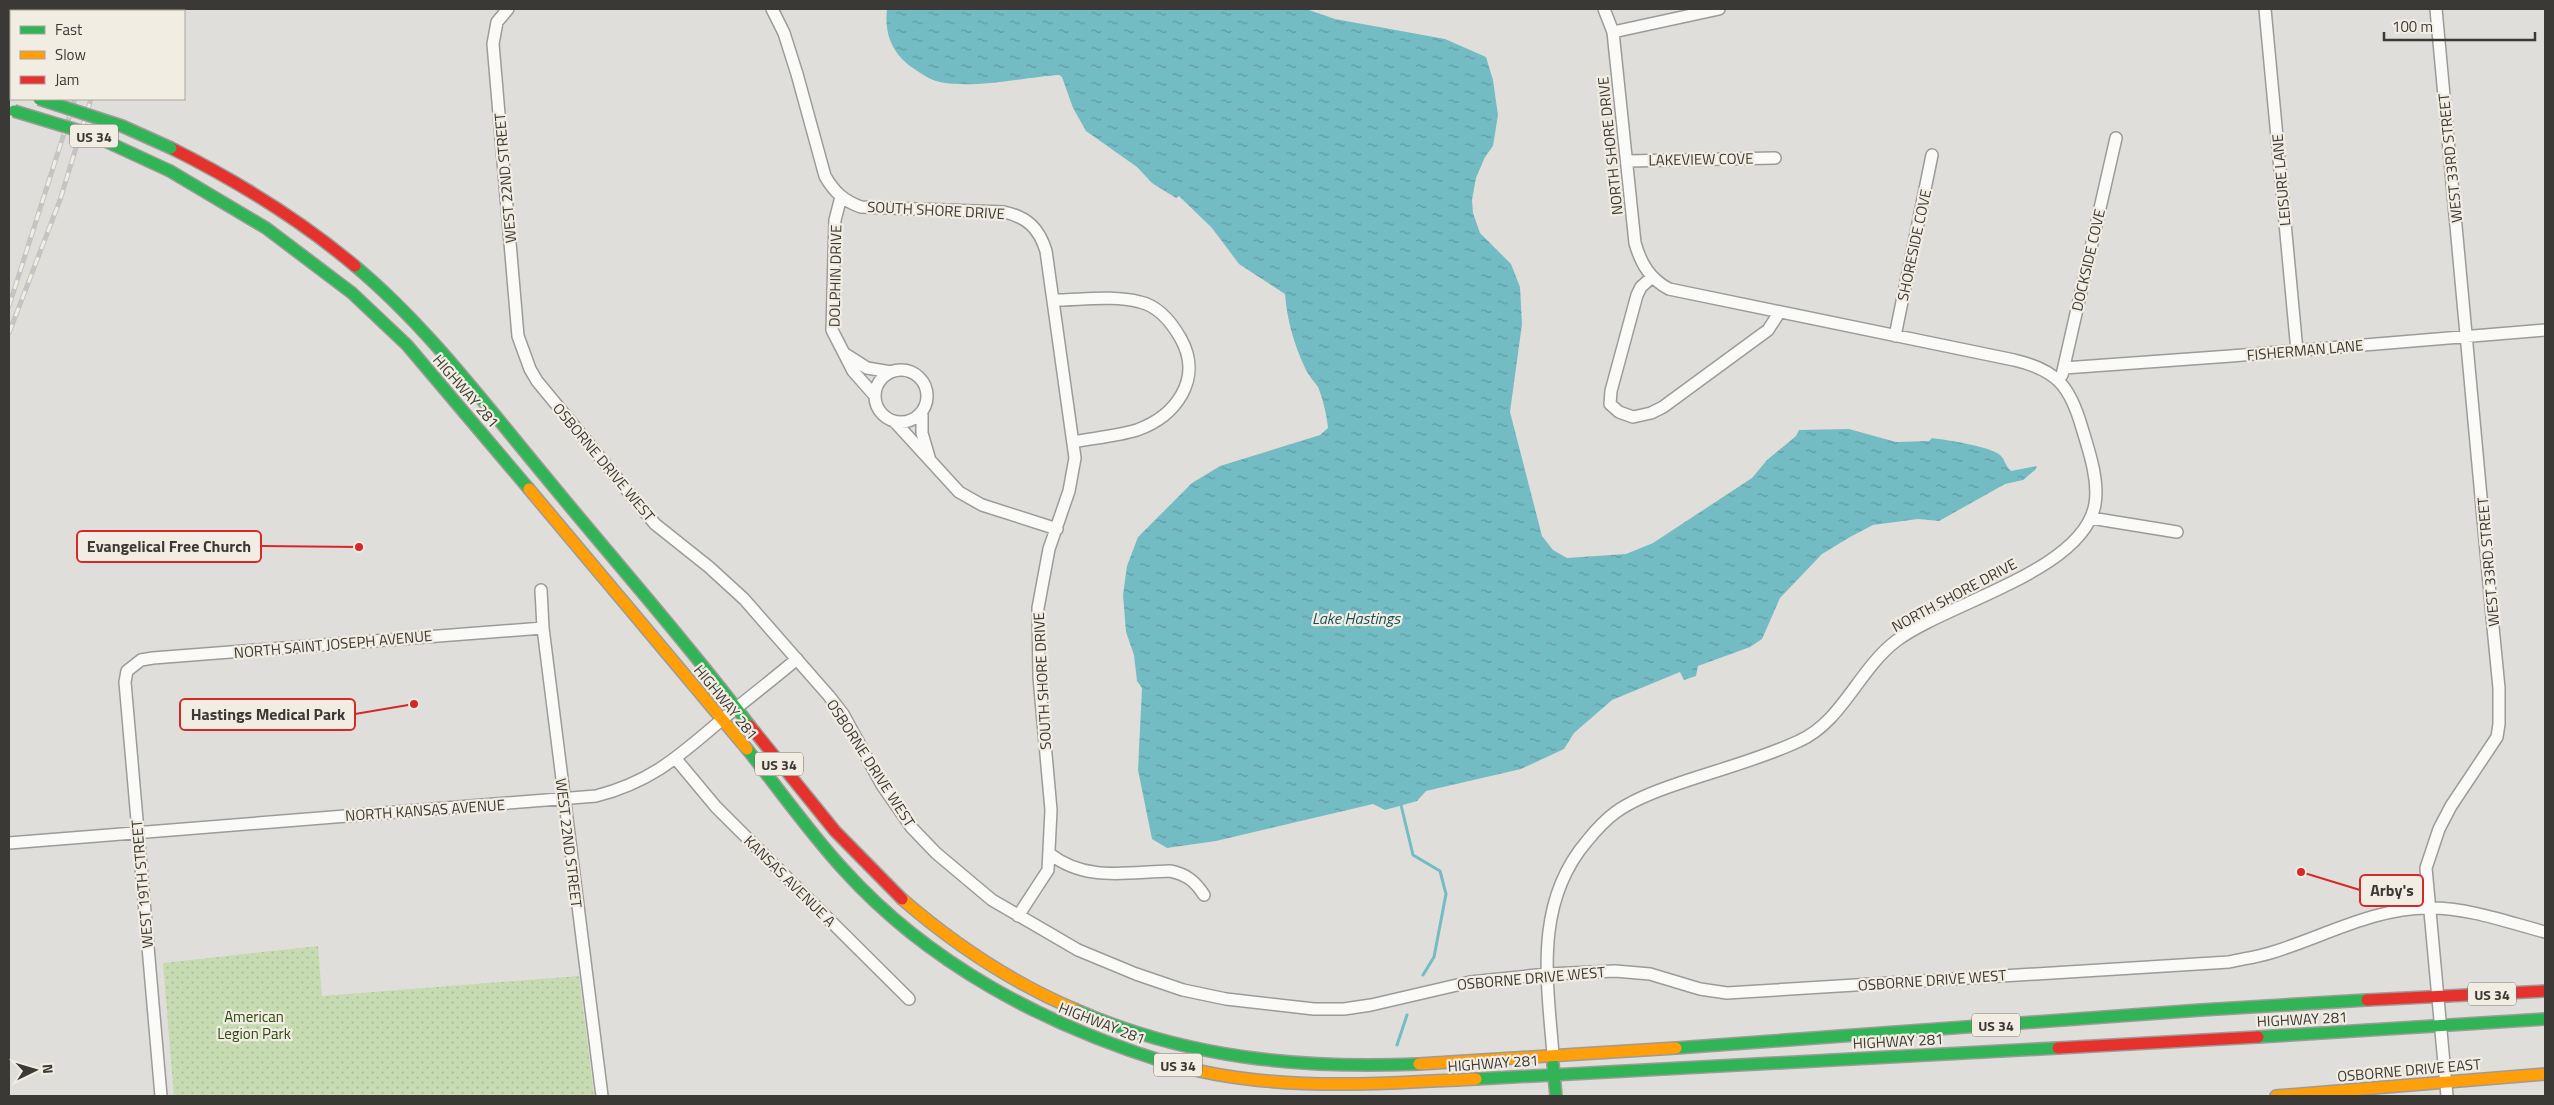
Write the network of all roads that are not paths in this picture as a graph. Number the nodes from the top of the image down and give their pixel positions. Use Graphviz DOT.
graph roads {
  1 [pos="508,9"];
  2 [pos="772,9"];
  3 [pos="1604,9"];
  4 [pos="1719,9"];
  5 [pos="2265,9"];
  6 [pos="2436,9"];
  7 [pos="1613,32"];
  8 [pos="43,100"];
  9 [pos="12,110"];
  10 [pos="2116,138"];
  11 [pos="1932,155"];
  12 [pos="1776,158"];
  13 [pos="1627,161"];
  14 [pos="841,197"];
  15 [pos="1652,277"];
  16 [pos="1053,300"];
  17 [pos="1779,313"];
  18 [pos="516,316"];
  19 [pos="2545,330"];
  20 [pos="1895,336"];
  21 [pos="2468,337"];
  22 [pos="2297,351"];
  23 [pos="844,353"];
  24 [pos="2064,368"];
  25 [pos="890,372"];
  26 [pos="2061,382"];
  27 [pos="875,396"];
  28 [pos="922,412"];
  29 [pos="895,422"];
  30 [pos="1073,442"];
  31 [pos="929,457"];
  32 [pos="2091,518"];
  33 [pos="1057,530"];
  34 [pos="2176,532"];
  35 [pos="541,590"];
  36 [pos="543,628"];
  37 [pos="796,660"];
  38 [pos="127,671"];
  39 [pos="736,708"];
  40 [pos="723,719"];
  41 [pos="676,759"];
  42 [pos="564,799"];
  43 [pos="137,832"];
  44 [pos="9,843"];
  45 [pos="1050,854"];
  46 [pos="1204,894"];
  47 [pos="2428,908"];
  48 [pos="1018,916"];
  49 [pos="2545,932"];
  50 [pos="1547,974"];
  51 [pos="2545,991"];
  52 [pos="2438,997"];
  53 [pos="909,999"];
  54 [pos="2545,1020"];
  55 [pos="2442,1025"];
  56 [pos="1553,1054"];
  57 [pos="1554,1074"];
  58 [pos="2545,1074"];
  59 [pos="2446,1082"];
  60 [pos="161,1096"];
  61 [pos="602,1096"];
  62 [pos="1556,1096"];
  63 [pos="2276,1096"];
  64 [pos="2447,1096"];
  1 -- 18 [label="street, WEST 22ND STREET"];
  2 -- 14 [label="street, SOUTH SHORE DRIVE"];
  3 -- 7 [label="street, NORTH SHORE DRIVE"];
  4 -- 7 [label="street"];
  5 -- 22 [label="street, LEISURE LANE"];
  6 -- 21 [label="street, WEST 33RD STREET"];
  7 -- 13 [label="street, NORTH SHORE DRIVE"];
  8 -- 39 [label="main road, HIGHWAY 281 / US 34, bridge"];
  9 -- 40 [label="main road, HIGHWAY 281 / US 34, bridge"];
  10 -- 24 [label="street, DOCKSIDE COVE"];
  11 -- 20 [label="street, SHORESIDE COVE"];
  12 -- 13 [label="street, LAKEVIEW COVE"];
  13 -- 15 [label="street, NORTH SHORE DRIVE"];
  14 -- 16 [label="street, SOUTH SHORE DRIVE"];
  14 -- 23 [label="street, DOLPHIN DRIVE"];
  15 -- 17 [label="street, NORTH SHORE DRIVE"];
  15 -- 17 [label="street"];
  16 -- 30 [label="street, SOUTH SHORE DRIVE"];
  16 -- 30 [label="street"];
  17 -- 20 [label="street, NORTH SHORE DRIVE"];
  18 -- 37 [label="street, OSBORNE DRIVE WEST"];
  19 -- 21 [label="street, FISHERMAN LANE"];
  20 -- 26 [label="street, NORTH SHORE DRIVE"];
  21 -- 22 [label="street, FISHERMAN LANE"];
  21 -- 47 [label="street, WEST 33RD STREET"];
  22 -- 24 [label="street, FISHERMAN LANE"];
  23 -- 25 [label="street, DOLPHIN DRIVE"];
  23 -- 27 [label="street, DOLPHIN DRIVE"];
  24 -- 26 [label="street, DOCKSIDE COVE"];
  25 -- 27 [label="street"];
  25 -- 28 [label="street, DOLPHIN DRIVE"];
  26 -- 32 [label="street, NORTH SHORE DRIVE"];
  27 -- 29 [label="street, DOLPHIN DRIVE"];
  28 -- 29 [label="street"];
  28 -- 31 [label="street, DOLPHIN DRIVE"];
  29 -- 31 [label="street, DOLPHIN DRIVE"];
  30 -- 33 [label="street, SOUTH SHORE DRIVE"];
  31 -- 33 [label="street, DOLPHIN DRIVE"];
  32 -- 34 [label="street"];
  32 -- 50 [label="street, NORTH SHORE DRIVE"];
  33 -- 45 [label="street, SOUTH SHORE DRIVE"];
  35 -- 36 [label="street, WEST 22ND STREET"];
  36 -- 38 [label="street, NORTH SAINT JOSEPH AVENUE"];
  36 -- 42 [label="street, WEST 22ND STREET"];
  37 -- 39 [label="street, NORTH KANSAS AVENUE"];
  37 -- 48 [label="street, OSBORNE DRIVE WEST"];
  38 -- 43 [label="street, WEST 19TH STREET"];
  39 -- 40 [label="street, NORTH KANSAS AVENUE"];
  39 -- 56 [label="main road, HIGHWAY 281 / US 34"];
  40 -- 41 [label="street, NORTH KANSAS AVENUE"];
  40 -- 57 [label="main road, HIGHWAY 281 / US 34"];
  41 -- 42 [label="street, NORTH KANSAS AVENUE"];
  41 -- 53 [label="street, KANSAS AVENUE A"];
  42 -- 43 [label="street, NORTH KANSAS AVENUE"];
  42 -- 61 [label="street, WEST 22ND STREET"];
  43 -- 44 [label="street, NORTH KANSAS AVENUE"];
  43 -- 60 [label="street, WEST 19TH STREET"];
  45 -- 46 [label="street"];
  45 -- 48 [label="street, SOUTH SHORE DRIVE"];
  47 -- 49 [label="street, OSBORNE DRIVE WEST"];
  47 -- 50 [label="street, OSBORNE DRIVE WEST"];
  47 -- 52 [label="street, WEST 33RD STREET"];
  48 -- 50 [label="street, OSBORNE DRIVE WEST"];
  50 -- 56 [label="street, NORTH SHORE DRIVE"];
  51 -- 52 [label="main road, HIGHWAY 281 / US 34"];
  52 -- 55 [label="street, WEST 33RD STREET"];
  52 -- 56 [label="main road, HIGHWAY 281 / US 34"];
  54 -- 55 [label="main road, HIGHWAY 281 / US 34"];
  55 -- 57 [label="main road, HIGHWAY 281 / US 34"];
  55 -- 59 [label="street, WEST 33RD STREET"];
  56 -- 57 [label="main road, NORTH SHORE DRIVE"];
  57 -- 62 [label="main road, NORTH SHORE DRIVE"];
  58 -- 59 [label="main road, OSBORNE DRIVE EAST"];
  59 -- 63 [label="main road, OSBORNE DRIVE EAST"];
  59 -- 64 [label="street, WEST 33RD STREET"];
}
